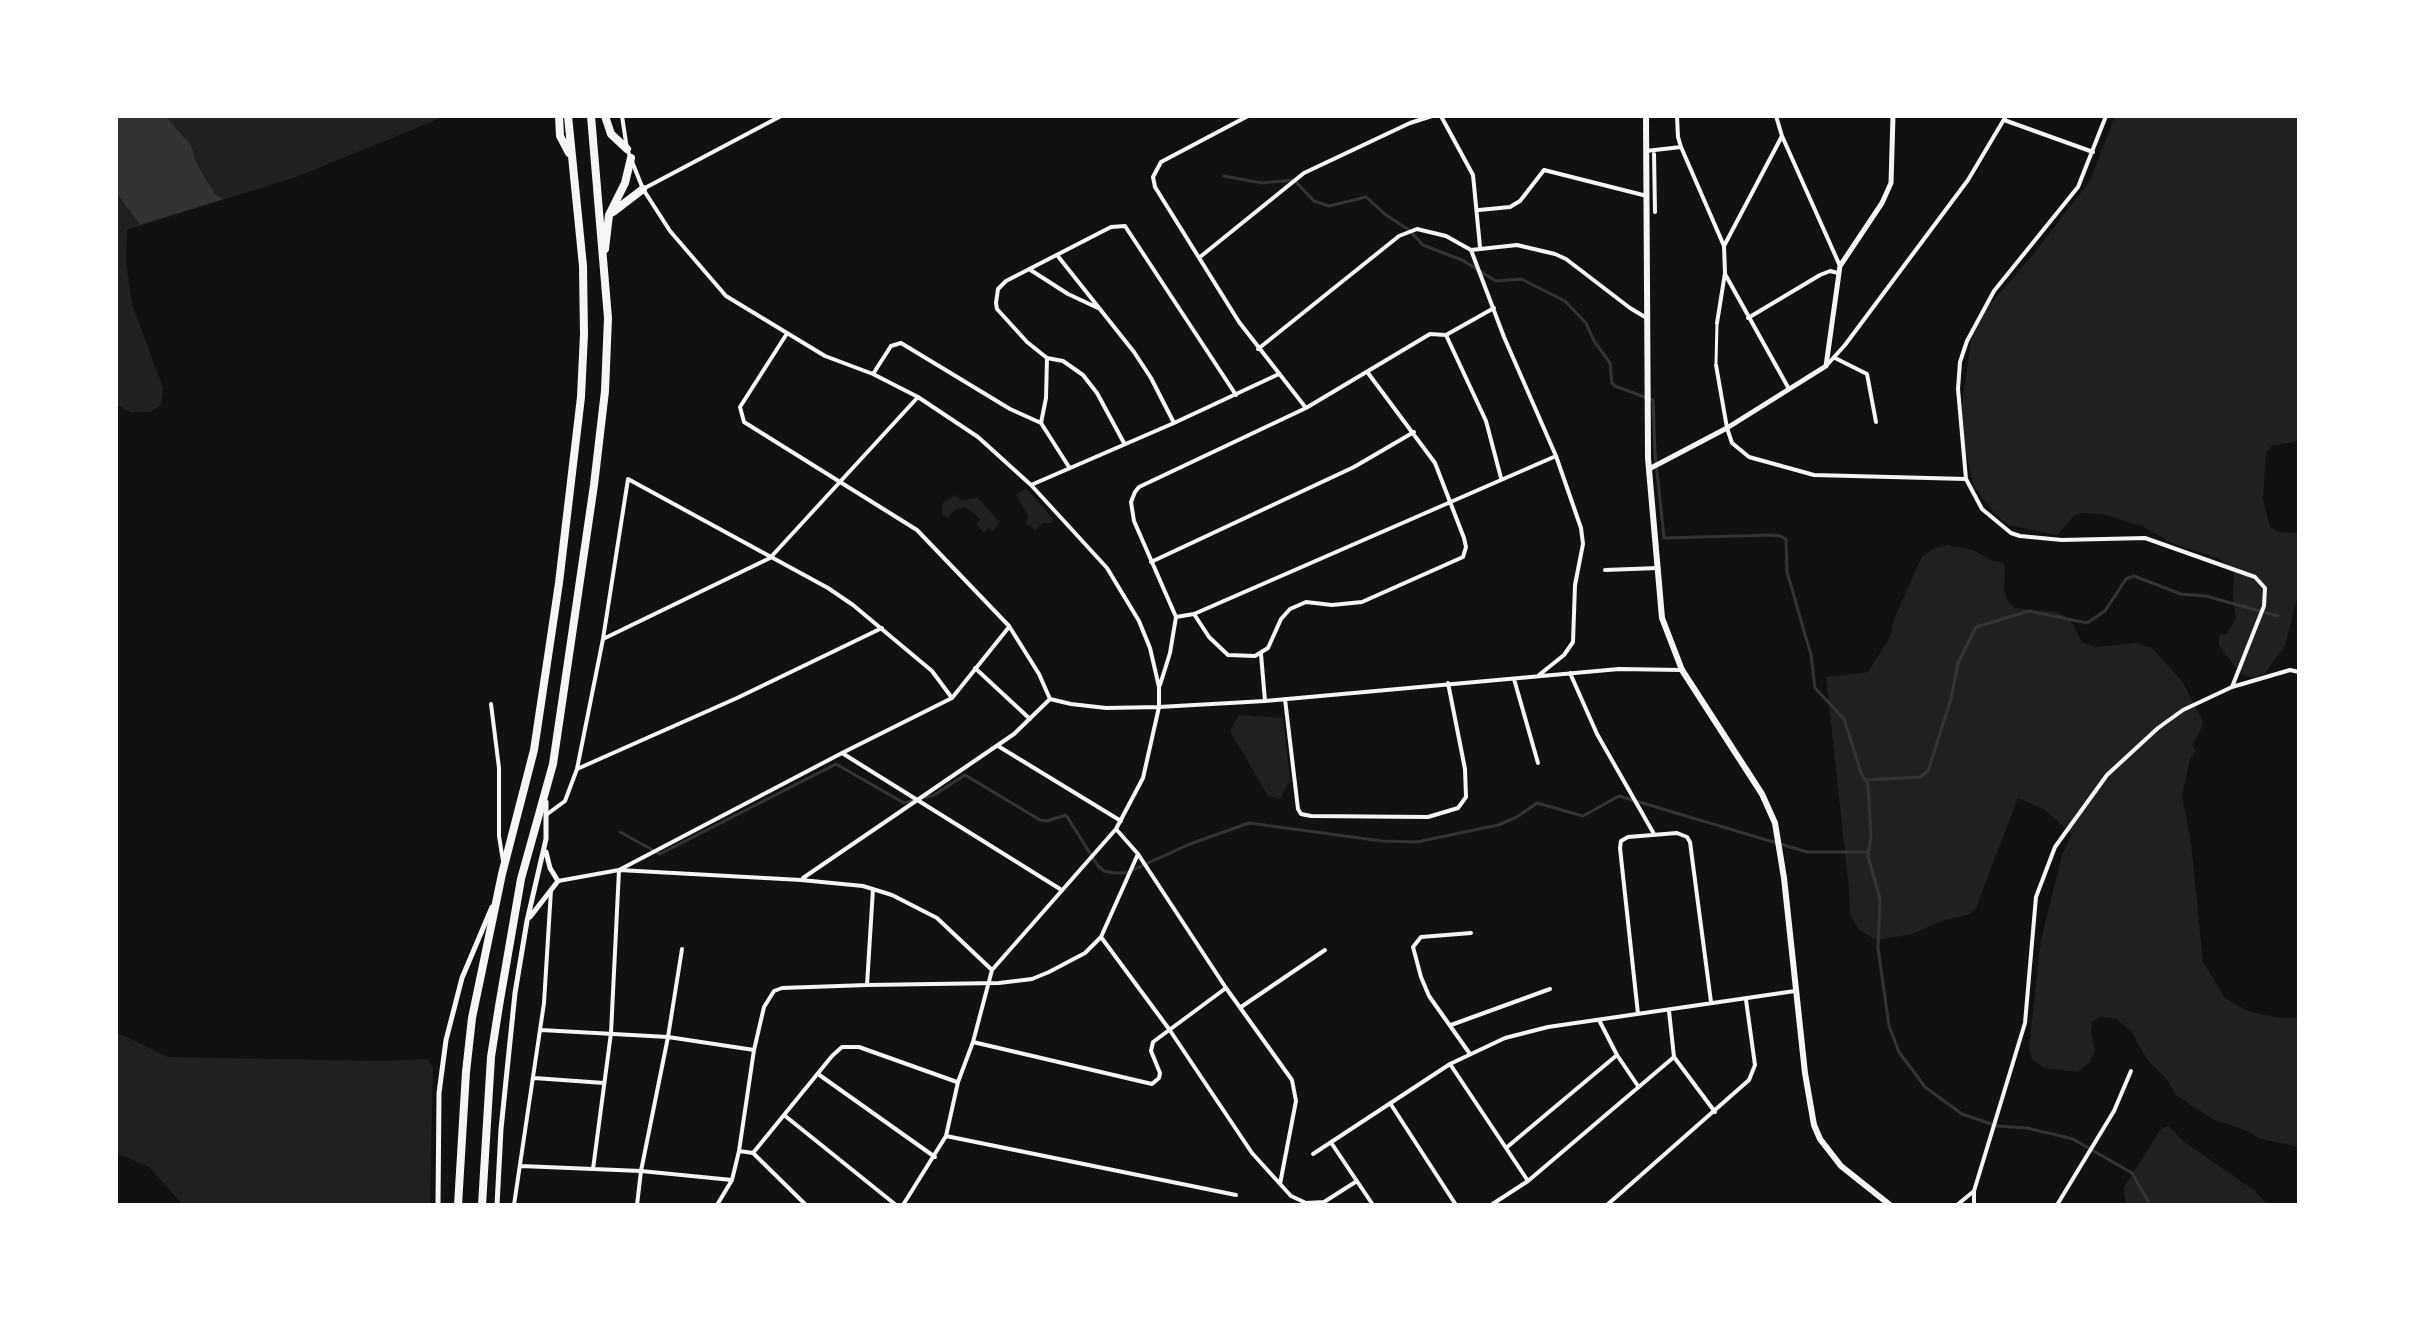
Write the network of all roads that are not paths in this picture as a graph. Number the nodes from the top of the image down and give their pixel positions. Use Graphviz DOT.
graph roads {
  1 [pos="559,116"];
  2 [pos="568,116"];
  3 [pos="591,116"];
  4 [pos="605,116"];
  5 [pos="622,116"];
  6 [pos="781,116"];
  7 [pos="1248,116"];
  8 [pos="1432,116"];
  9 [pos="1441,116"];
  10 [pos="1646,116"];
  11 [pos="1677,116"];
  12 [pos="1776,116"];
  13 [pos="1893,116"];
  14 [pos="2106,116"];
  15 [pos="2005,118"];
  16 [pos="1782,136"];
  17 [pos="1681,147"];
  18 [pos="1650,152"];
  19 [pos="2093,152"];
  20 [pos="629,154"];
  21 [pos="572,159"];
  22 [pos="643,189"];
  23 [pos="1647,196"];
  24 [pos="1479,210"];
  25 [pos="1655,212"];
  26 [pos="609,215"];
  27 [pos="1724,246"];
  28 [pos="1480,247"];
  29 [pos="1471,250"];
  30 [pos="1057,255"];
  31 [pos="1200,257"];
  32 [pos="603,258"];
  33 [pos="1029,269"];
  34 [pos="1839,269"];
  35 [pos="1725,273"];
  36 [pos="1494,308"];
  37 [pos="1100,309"];
  38 [pos="1645,317"];
  39 [pos="1748,318"];
  40 [pos="1717,323"];
  41 [pos="787,335"];
  42 [pos="1446,335"];
  43 [pos="1258,349"];
  44 [pos="1047,358"];
  45 [pos="1835,358"];
  46 [pos="1716,365"];
  47 [pos="1826,366"];
  48 [pos="1368,373"];
  49 [pos="873,374"];
  50 [pos="1279,374"];
  51 [pos="1790,391"];
  52 [pos="1236,395"];
  53 [pos="918,397"];
  54 [pos="1306,408"];
  55 [pos="1876,422"];
  56 [pos="1041,423"];
  57 [pos="1174,423"];
  58 [pos="1727,428"];
  59 [pos="1414,432"];
  60 [pos="1124,443"];
  61 [pos="1556,456"];
  62 [pos="1069,467"];
  63 [pos="1648,469"];
  64 [pos="1501,478"];
  65 [pos="1966,479"];
  66 [pos="840,483"];
  67 [pos="1031,485"];
  68 [pos="1451,501"];
  69 [pos="770,558"];
  70 [pos="1151,562"];
  71 [pos="1658,568"];
  72 [pos="1605,570"];
  73 [pos="1194,614"];
  74 [pos="1176,617"];
  75 [pos="1009,626"];
  76 [pos="882,628"];
  77 [pos="603,639"];
  78 [pos="1261,654"];
  79 [pos="975,668"];
  80 [pos="1682,670"];
  81 [pos="2299,670"];
  82 [pos="1570,673"];
  83 [pos="1536,676"];
  84 [pos="1514,679"];
  85 [pos="1448,683"];
  86 [pos="1159,687"];
  87 [pos="2232,687"];
  88 [pos="952,698"];
  89 [pos="1050,699"];
  90 [pos="1285,699"];
  91 [pos="1265,701"];
  92 [pos="491,704"];
  93 [pos="1159,707"];
  94 [pos="1030,719"];
  95 [pos="998,746"];
  96 [pos="842,753"];
  97 [pos="1538,763"];
  98 [pos="577,769"];
  99 [pos="546,792"];
  100 [pos="918,800"];
  101 [pos="546,815"];
  102 [pos="1121,821"];
  103 [pos="1116,829"];
  104 [pos="1654,834"];
  105 [pos="546,839"];
  106 [pos="1138,854"];
  107 [pos="504,867"];
  108 [pos="619,870"];
  109 [pos="801,880"];
  110 [pos="558,881"];
  111 [pos="551,888"];
  112 [pos="873,889"];
  113 [pos="1061,889"];
  114 [pos="498,895"];
  115 [pos="527,921"];
  116 [pos="1471,933"];
  117 [pos="1101,937"];
  118 [pos="682,949"];
  119 [pos="1325,950"];
  120 [pos="992,970"];
  121 [pos="989,982"];
  122 [pos="867,985"];
  123 [pos="1226,988"];
  124 [pos="1550,989"];
  125 [pos="1795,991"];
  126 [pos="1746,1000"];
  127 [pos="1711,1003"];
  128 [pos="1240,1007"];
  129 [pos="1669,1011"];
  130 [pos="1638,1014"];
  131 [pos="1599,1020"];
  132 [pos="1451,1025"];
  133 [pos="1169,1029"];
  134 [pos="540,1030"];
  135 [pos="611,1033"];
  136 [pos="668,1037"];
  137 [pos="973,1042"];
  138 [pos="754,1050"];
  139 [pos="1470,1054"];
  140 [pos="1617,1055"];
  141 [pos="1674,1057"];
  142 [pos="1450,1064"];
  143 [pos="2131,1071"];
  144 [pos="818,1074"];
  145 [pos="534,1078"];
  146 [pos="958,1082"];
  147 [pos="605,1083"];
  148 [pos="1638,1086"];
  149 [pos="1390,1103"];
  150 [pos="1715,1112"];
  151 [pos="784,1115"];
  152 [pos="946,1136"];
  153 [pos="1332,1143"];
  154 [pos="1506,1148"];
  155 [pos="739,1151"];
  156 [pos="753,1153"];
  157 [pos="1313,1154"];
  158 [pos="935,1157"];
  159 [pos="521,1166"];
  160 [pos="593,1169"];
  161 [pos="641,1171"];
  162 [pos="732,1180"];
  163 [pos="1357,1181"];
  164 [pos="1528,1181"];
  165 [pos="1280,1184"];
  166 [pos="1974,1191"];
  167 [pos="1236,1195"];
  168 [pos="719,1204"];
  169 [pos="438,1205"];
  170 [pos="458,1205"];
  171 [pos="482,1205"];
  172 [pos="497,1205"];
  173 [pos="514,1205"];
  174 [pos="637,1205"];
  175 [pos="806,1205"];
  176 [pos="896,1205"];
  177 [pos="903,1205"];
  178 [pos="1373,1205"];
  179 [pos="1456,1205"];
  180 [pos="1491,1205"];
  181 [pos="1607,1205"];
  182 [pos="1890,1205"];
  183 [pos="1957,1205"];
  184 [pos="1974,1205"];
  185 [pos="2057,1205"];
  1 -- 21 [label="highway"];
  2 -- 21 [label="highway"];
  3 -- 32 [label="highway"];
  4 -- 20 [label="highway"];
  5 -- 20 [label="street"];
  6 -- 22 [label="street"];
  7 -- 31 [label="street"];
  8 -- 31 [label="street"];
  9 -- 24 [label="street"];
  10 -- 18 [label="main road"];
  11 -- 17 [label="street"];
  12 -- 16 [label="street"];
  13 -- 34 [label="street"];
  14 -- 19 [label="street"];
  15 -- 19 [label="street"];
  15 -- 45 [label="street"];
  16 -- 27 [label="street"];
  16 -- 34 [label="street"];
  17 -- 18 [label="street"];
  17 -- 27 [label="street"];
  18 -- 23 [label="main road"];
  18 -- 25 [label="street"];
  19 -- 65 [label="street"];
  20 -- 22 [label="street"];
  20 -- 26 [label="highway"];
  21 -- 107 [label="highway"];
  22 -- 26 [label="highway"];
  22 -- 41 [label="street"];
  23 -- 24 [label="street"];
  23 -- 38 [label="main road"];
  24 -- 28 [label="street"];
  26 -- 32 [label="highway"];
  27 -- 35 [label="street"];
  28 -- 29 [label="street"];
  28 -- 38 [label="street"];
  29 -- 36 [label="street"];
  29 -- 43 [label="street"];
  30 -- 33 [label="street"];
  30 -- 37 [label="street"];
  30 -- 52 [label="street"];
  31 -- 43 [label="street"];
  32 -- 99 [label="highway"];
  33 -- 37 [label="street"];
  33 -- 44 [label="street"];
  34 -- 39 [label="street"];
  34 -- 47 [label="street"];
  35 -- 39 [label="street"];
  35 -- 40 [label="street"];
  36 -- 42 [label="street"];
  36 -- 61 [label="street"];
  37 -- 57 [label="street"];
  38 -- 63 [label="main road"];
  39 -- 51 [label="street"];
  40 -- 46 [label="street"];
  41 -- 49 [label="street"];
  41 -- 66 [label="street"];
  42 -- 48 [label="street"];
  42 -- 64 [label="street"];
  43 -- 50 [label="street"];
  44 -- 56 [label="street"];
  44 -- 60 [label="street"];
  45 -- 47 [label="street"];
  45 -- 55 [label="street"];
  46 -- 58 [label="street"];
  47 -- 51 [label="street"];
  48 -- 54 [label="street"];
  48 -- 59 [label="street"];
  49 -- 53 [label="street"];
  49 -- 56 [label="street"];
  50 -- 52 [label="street"];
  50 -- 54 [label="street"];
  51 -- 58 [label="street"];
  52 -- 57 [label="street"];
  53 -- 66 [label="street"];
  53 -- 67 [label="street"];
  54 -- 70 [label="street"];
  56 -- 62 [label="street"];
  57 -- 60 [label="street"];
  58 -- 63 [label="street"];
  58 -- 65 [label="street"];
  59 -- 68 [label="street"];
  59 -- 70 [label="street"];
  60 -- 62 [label="street"];
  61 -- 64 [label="street"];
  61 -- 83 [label="street"];
  62 -- 67 [label="street"];
  63 -- 71 [label="main road"];
  64 -- 68 [label="street"];
  65 -- 87 [label="street"];
  66 -- 69 [label="street"];
  66 -- 75 [label="street"];
  67 -- 86 [label="street"];
  68 -- 73 [label="street"];
  68 -- 78 [label="street"];
  69 -- 76 [label="street"];
  69 -- 77 [label="street"];
  69 -- 77 [label="street"];
  70 -- 74 [label="street"];
  71 -- 72 [label="street"];
  71 -- 80 [label="main road"];
  73 -- 74 [label="street"];
  73 -- 78 [label="street"];
  74 -- 86 [label="street"];
  75 -- 79 [label="street"];
  75 -- 89 [label="street"];
  76 -- 88 [label="street"];
  76 -- 98 [label="street"];
  77 -- 98 [label="street"];
  78 -- 91 [label="street"];
  79 -- 88 [label="street"];
  79 -- 94 [label="street"];
  80 -- 82 [label="street"];
  80 -- 125 [label="main road"];
  81 -- 87 [label="street"];
  82 -- 83 [label="street"];
  82 -- 104 [label="street"];
  83 -- 84 [label="street"];
  84 -- 85 [label="street"];
  84 -- 97 [label="street"];
  85 -- 90 [label="street"];
  85 -- 90 [label="street"];
  86 -- 93 [label="street"];
  87 -- 166 [label="street"];
  88 -- 96 [label="street"];
  89 -- 93 [label="street"];
  89 -- 94 [label="street"];
  90 -- 91 [label="street"];
  91 -- 93 [label="street"];
  92 -- 107 [label="street"];
  93 -- 102 [label="street"];
  94 -- 95 [label="street"];
  95 -- 100 [label="street"];
  95 -- 102 [label="street"];
  96 -- 100 [label="street"];
  96 -- 108 [label="street"];
  98 -- 101 [label="street"];
  99 -- 101 [label="street"];
  99 -- 171 [label="highway"];
  100 -- 109 [label="street"];
  100 -- 113 [label="street"];
  101 -- 105 [label="street"];
  102 -- 103 [label="street"];
  103 -- 106 [label="street"];
  103 -- 113 [label="street"];
  104 -- 127 [label="street"];
  104 -- 130 [label="street"];
  105 -- 110 [label="street"];
  105 -- 115 [label="street"];
  106 -- 117 [label="street"];
  106 -- 123 [label="street"];
  107 -- 114 [label="highway"];
  108 -- 109 [label="street"];
  108 -- 110 [label="street"];
  108 -- 135 [label="street"];
  109 -- 112 [label="street"];
  110 -- 111 [label="street"];
  111 -- 115 [label="street"];
  111 -- 134 [label="street"];
  112 -- 120 [label="street"];
  112 -- 122 [label="street"];
  113 -- 120 [label="street"];
  114 -- 169 [label="street"];
  114 -- 170 [label="highway"];
  115 -- 172 [label="street"];
  116 -- 132 [label="street"];
  117 -- 121 [label="street"];
  117 -- 133 [label="street"];
  118 -- 136 [label="street"];
  119 -- 128 [label="street"];
  120 -- 121 [label="street"];
  121 -- 122 [label="street"];
  121 -- 137 [label="street"];
  122 -- 138 [label="street"];
  123 -- 128 [label="street"];
  123 -- 133 [label="street"];
  124 -- 132 [label="street"];
  125 -- 126 [label="street"];
  125 -- 182 [label="main road"];
  126 -- 127 [label="street"];
  126 -- 150 [label="street"];
  127 -- 129 [label="street"];
  128 -- 165 [label="street"];
  129 -- 130 [label="street"];
  129 -- 141 [label="street"];
  130 -- 131 [label="street"];
  131 -- 139 [label="street"];
  131 -- 140 [label="street"];
  132 -- 139 [label="street"];
  133 -- 137 [label="street"];
  133 -- 165 [label="street"];
  134 -- 135 [label="street"];
  134 -- 145 [label="street"];
  135 -- 136 [label="street"];
  135 -- 147 [label="street"];
  136 -- 138 [label="street"];
  136 -- 161 [label="street"];
  137 -- 146 [label="street"];
  138 -- 155 [label="street"];
  139 -- 142 [label="street"];
  140 -- 148 [label="street"];
  140 -- 154 [label="street"];
  141 -- 148 [label="street"];
  141 -- 150 [label="street"];
  142 -- 149 [label="street"];
  142 -- 154 [label="street"];
  143 -- 185 [label="street"];
  144 -- 146 [label="street"];
  144 -- 151 [label="street"];
  144 -- 158 [label="street"];
  145 -- 147 [label="street"];
  145 -- 159 [label="street"];
  146 -- 152 [label="street"];
  147 -- 160 [label="street"];
  148 -- 164 [label="street"];
  149 -- 153 [label="street"];
  149 -- 179 [label="street"];
  150 -- 181 [label="street"];
  151 -- 156 [label="street"];
  151 -- 176 [label="street"];
  152 -- 158 [label="street"];
  152 -- 167 [label="street"];
  153 -- 157 [label="street"];
  153 -- 163 [label="street"];
  154 -- 164 [label="street"];
  155 -- 156 [label="street"];
  155 -- 162 [label="street"];
  156 -- 175 [label="street"];
  158 -- 177 [label="street"];
  159 -- 160 [label="street"];
  159 -- 173 [label="street"];
  160 -- 161 [label="street"];
  161 -- 162 [label="street"];
  161 -- 174 [label="street"];
  162 -- 168 [label="street"];
  163 -- 165 [label="street"];
  163 -- 178 [label="street"];
  164 -- 180 [label="street"];
  166 -- 183 [label="street"];
  166 -- 184 [label="street"];
}
